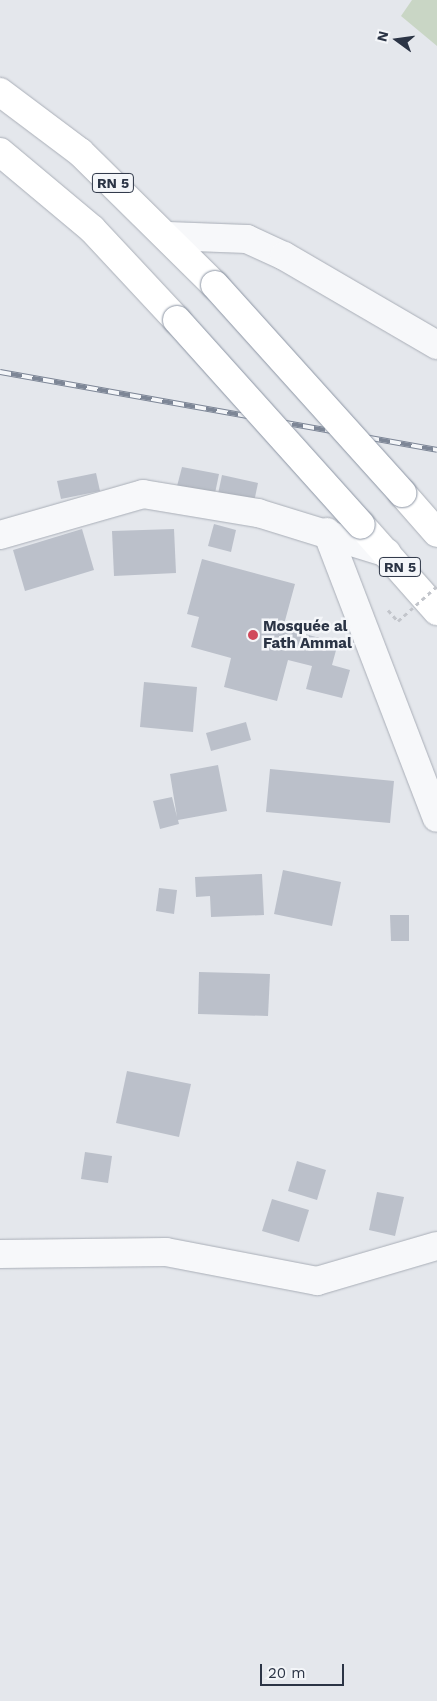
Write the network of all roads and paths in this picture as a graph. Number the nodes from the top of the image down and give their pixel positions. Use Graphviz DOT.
graph roads {
  1 [pos="0,92"];
  2 [pos="0,152"];
  3 [pos="168,236"];
  4 [pos="437,345"];
  5 [pos="327,532"];
  6 [pos="437,533"];
  7 [pos="0,535"];
  8 [pos="388,553"];
  9 [pos="437,586"];
  10 [pos="437,611"];
  11 [pos="398,621"];
  12 [pos="437,818"];
  13 [pos="437,1246"];
  14 [pos="0,1254"];
  1 -- 3 [label="highway, RN 5"];
  2 -- 8 [label="highway, RN 5, bridge"];
  3 -- 4 [label="street"];
  3 -- 6 [label="highway, RN 5, bridge"];
  5 -- 7 [label="street"];
  5 -- 8 [label="street"];
  5 -- 12 [label="street"];
  8 -- 10 [label="highway, RN 5"];
  9 -- 11 [label="path, bridge"];
  13 -- 14 [label="street"];
}
